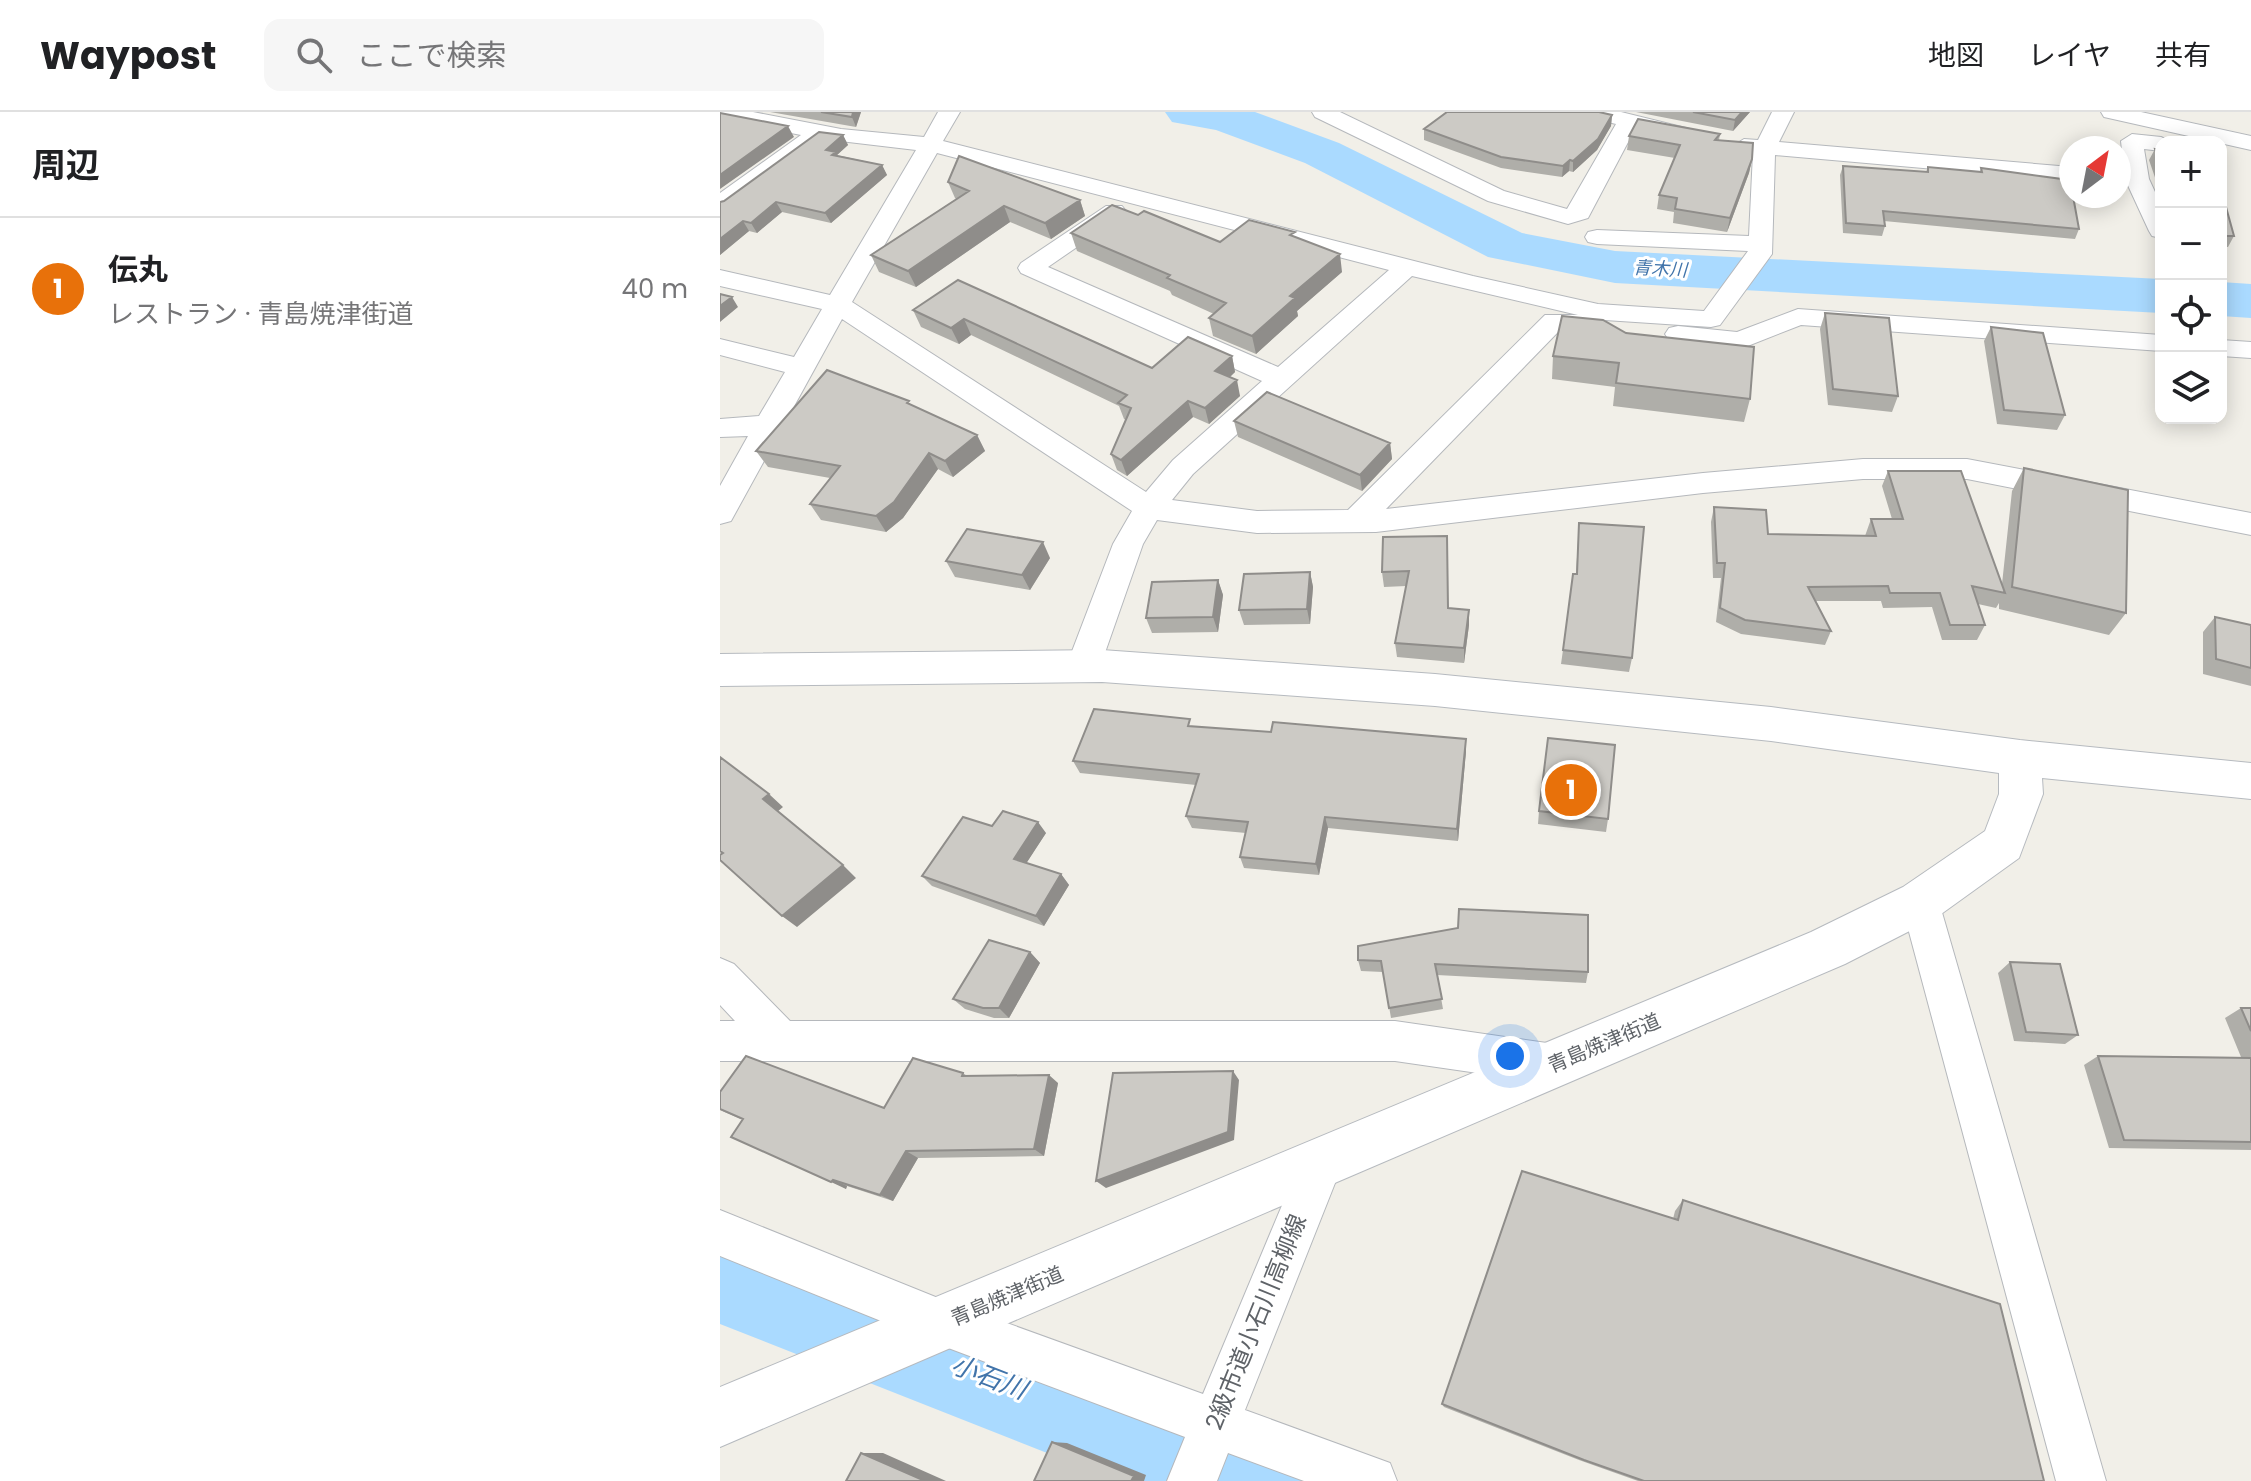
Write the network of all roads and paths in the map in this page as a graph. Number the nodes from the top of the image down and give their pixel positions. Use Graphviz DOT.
graph roads {
  1 [pos="720,112"];
  2 [pos="949,112"];
  3 [pos="1324,112"];
  4 [pos="1595,112"];
  5 [pos="1783,112"];
  6 [pos="2112,112"];
  7 [pos="1628,122"];
  8 [pos="819,132"];
  9 [pos="2155,143"];
  10 [pos="2251,143"];
  11 [pos="928,144"];
  12 [pos="1764,150"];
  13 [pos="2131,150"];
  14 [pos="2227,158"];
  15 [pos="2251,164"];
  16 [pos="2059,173"];
  17 [pos="2131,184"];
  18 [pos="1136,196"];
  19 [pos="720,204"];
  20 [pos="2155,222"];
  21 [pos="1597,237"];
  22 [pos="1760,249"];
  23 [pos="1408,266"];
  24 [pos="720,278"];
  25 [pos="839,305"];
  26 [pos="2155,343"];
  27 [pos="720,347"];
  28 [pos="2227,348"];
  29 [pos="2251,350"];
  30 [pos="802,368"];
  31 [pos="1281,379"];
  32 [pos="768,425"];
  33 [pos="720,428"];
  34 [pos="1149,508"];
  35 [pos="720,513"];
  36 [pos="1356,521"];
  37 [pos="2251,524"];
  38 [pos="1083,667"];
  39 [pos="720,670"];
  40 [pos="2020,758"];
  41 [pos="2251,781"];
  42 [pos="1920,902"];
  43 [pos="720,977"];
  44 [pos="720,1041"];
  45 [pos="782,1042"];
  46 [pos="1554,1064"];
  47 [pos="1321,1163"];
  48 [pos="720,1233"];
  49 [pos="943,1323"];
  50 [pos="720,1417"];
  51 [pos="1215,1423"];
  52 [pos="1192,1481"];
  53 [pos="1372,1481"];
  54 [pos="2081,1481"];
  1 -- 8 [label="street"];
  2 -- 11 [label="street"];
  3 -- 7 [label="street"];
  4 -- 7 [label="street"];
  5 -- 12 [label="street"];
  6 -- 10 [label="street"];
  7 -- 12 [label="street"];
  8 -- 11 [label="street"];
  8 -- 19 [label="street"];
  9 -- 13 [label="street"];
  11 -- 18 [label="street"];
  11 -- 25 [label="street"];
  12 -- 16 [label="street"];
  12 -- 22 [label="street"];
  14 -- 15 [label="street"];
  17 -- 20 [label="street"];
  18 -- 23 [label="street"];
  18 -- 31 [label="street"];
  21 -- 22 [label="street"];
  22 -- 23 [label="street"];
  23 -- 31 [label="street"];
  24 -- 25 [label="street"];
  25 -- 30 [label="street"];
  25 -- 34 [label="street"];
  26 -- 36 [label="street"];
  27 -- 30 [label="street"];
  28 -- 29 [label="street"];
  30 -- 32 [label="street"];
  31 -- 34 [label="street"];
  32 -- 33 [label="street"];
  32 -- 35 [label="street"];
  34 -- 36 [label="street"];
  34 -- 38 [label="street"];
  36 -- 37 [label="street"];
  38 -- 39 [label="main road"];
  38 -- 40 [label="main road"];
  40 -- 41 [label="main road"];
  40 -- 42 [label="main road, 青島焼津街道"];
  42 -- 46 [label="main road, 青島焼津街道"];
  42 -- 54 [label="street"];
  43 -- 45 [label="street"];
  44 -- 45 [label="street"];
  45 -- 46 [label="street"];
  46 -- 47 [label="main road, 青島焼津街道"];
  47 -- 49 [label="main road, 青島焼津街道"];
  47 -- 51 [label="street, 2級市道小石川高柳線"];
  48 -- 49 [label="street"];
  49 -- 50 [label="main road, 青島焼津街道"];
  49 -- 51 [label="street"];
  51 -- 52 [label="street, 2級市道小石川高柳線"];
  51 -- 53 [label="street"];
}
